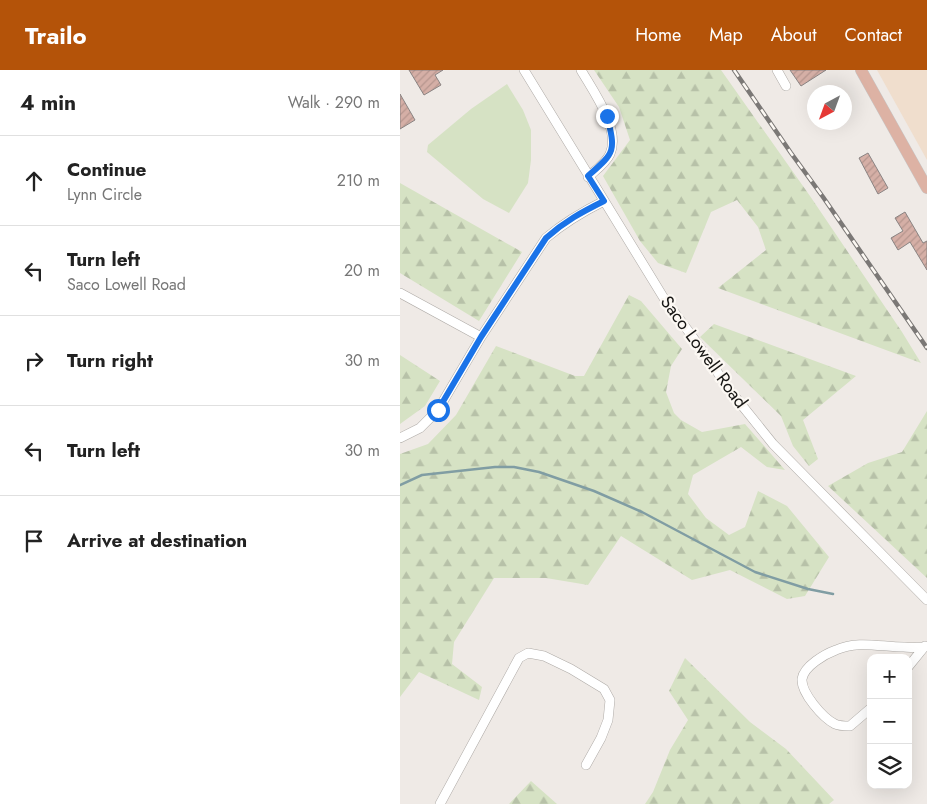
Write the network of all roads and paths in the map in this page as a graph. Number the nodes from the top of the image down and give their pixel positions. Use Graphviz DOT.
graph roads {
  1 [pos="524,70"];
  2 [pos="581,70"];
  3 [pos="776,70"];
  4 [pos="861,70"];
  5 [pos="786,86"];
  6 [pos="588,176"];
  7 [pos="927,188"];
  8 [pos="604,201"];
  9 [pos="400,293"];
  10 [pos="481,337"];
  11 [pos="400,438"];
  12 [pos="927,600"];
  13 [pos="925,645"];
  14 [pos="912,662"];
  15 [pos="867,711"];
  16 [pos="586,765"];
  17 [pos="440,804"];
  1 -- 6 [label="street, Saco Lowell Road"];
  2 -- 6 [label="street"];
  3 -- 5 [label="street"];
  4 -- 7 [label="main road"];
  6 -- 8 [label="street, Saco Lowell Road"];
  8 -- 10 [label="street"];
  8 -- 12 [label="street, Saco Lowell Road"];
  9 -- 10 [label="street"];
  10 -- 11 [label="street"];
  13 -- 14 [label="street"];
  13 -- 15 [label="street"];
  16 -- 17 [label="street"];
}
